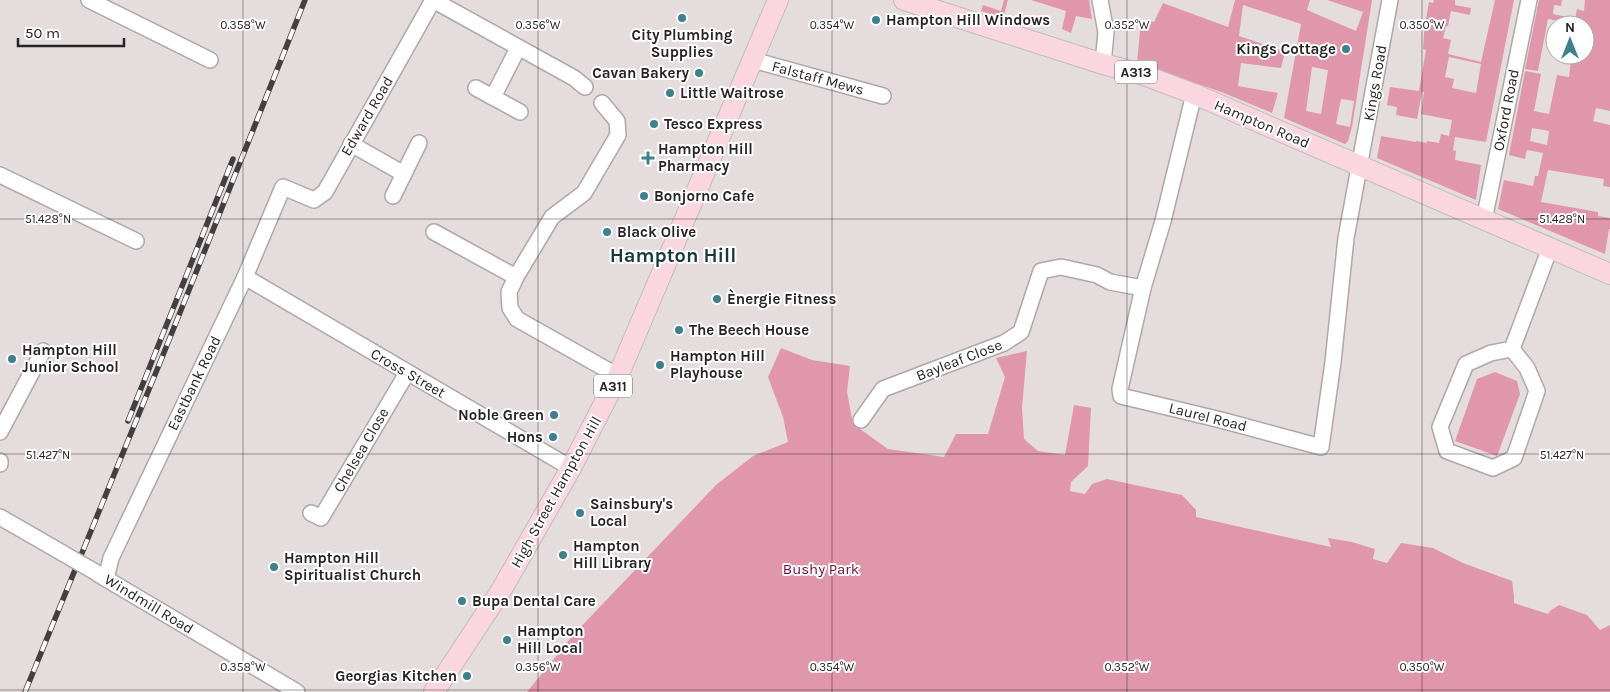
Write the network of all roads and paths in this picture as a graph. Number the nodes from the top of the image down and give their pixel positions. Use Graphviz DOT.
graph roads {
  1 [pos="89,0"];
  2 [pos="433,0"];
  3 [pos="778,0"];
  4 [pos="904,0"];
  5 [pos="1100,0"];
  6 [pos="1390,0"];
  7 [pos="1529,0"];
  8 [pos="518,48"];
  9 [pos="210,60"];
  10 [pos="753,60"];
  11 [pos="1103,64"];
  12 [pos="585,87"];
  13 [pos="476,88"];
  14 [pos="1194,94"];
  15 [pos="883,96"];
  16 [pos="493,97"];
  17 [pos="602,103"];
  18 [pos="520,112"];
  19 [pos="419,143"];
  20 [pos="351,144"];
  21 [pos="1360,166"];
  22 [pos="0,174"];
  23 [pos="404,174"];
  24 [pos="283,187"];
  25 [pos="393,196"];
  26 [pos="1484,220"];
  27 [pos="434,232"];
  28 [pos="136,242"];
  29 [pos="1550,248"];
  30 [pos="1610,274"];
  31 [pos="245,277"];
  32 [pos="516,277"];
  33 [pos="1143,288"];
  34 [pos="1512,349"];
  35 [pos="43,351"];
  36 [pos="407,372"];
  37 [pos="618,376"];
  38 [pos="861,420"];
  39 [pos="0,432"];
  40 [pos="571,468"];
  41 [pos="311,514"];
  42 [pos="0,517"];
  43 [pos="101,576"];
  44 [pos="297,692"];
  45 [pos="434,692"];
  1 -- 9 [label="street"];
  2 -- 8 [label="street"];
  2 -- 20 [label="street, Edward Road"];
  3 -- 10 [label="main road, A311"];
  4 -- 11 [label="main road, Hampton Road / A313"];
  5 -- 11 [label="street"];
  6 -- 21 [label="street, Kings Road"];
  7 -- 26 [label="street, Oxford Road"];
  8 -- 12 [label="street"];
  8 -- 16 [label="street"];
  10 -- 15 [label="street, Falstaff Mews"];
  10 -- 37 [label="main road, High Street Hampton Hill / A311"];
  11 -- 14 [label="main road, Hampton Road / A313"];
  13 -- 16 [label="street"];
  14 -- 21 [label="main road, Hampton Road / A313"];
  14 -- 33 [label="street, Laurel Road"];
  16 -- 18 [label="street"];
  17 -- 32 [label="street"];
  19 -- 23 [label="street"];
  20 -- 23 [label="street"];
  20 -- 24 [label="street, Edward Road"];
  21 -- 26 [label="main road, Hampton Road / A313"];
  21 -- 33 [label="street, Laurel Road"];
  22 -- 28 [label="street"];
  23 -- 25 [label="street"];
  24 -- 31 [label="street, Eastbank Road"];
  26 -- 29 [label="main road, Hampton Road / A313"];
  27 -- 32 [label="street"];
  29 -- 30 [label="main road, Hampton Road / A313"];
  29 -- 34 [label="street"];
  31 -- 36 [label="street, Cross Street"];
  31 -- 43 [label="street, Eastbank Road"];
  32 -- 37 [label="street"];
  33 -- 38 [label="street, Bayleaf Close"];
  34 -- 34 [label="street"];
  35 -- 39 [label="street"];
  36 -- 40 [label="street, Cross Street"];
  36 -- 41 [label="street, Chelsea Close"];
  37 -- 40 [label="main road, High Street Hampton Hill / A311"];
  40 -- 45 [label="main road, High Street Hampton Hill / A311"];
  42 -- 43 [label="street, Windmill Road, bridge"];
  43 -- 44 [label="street, Windmill Road"];
}
